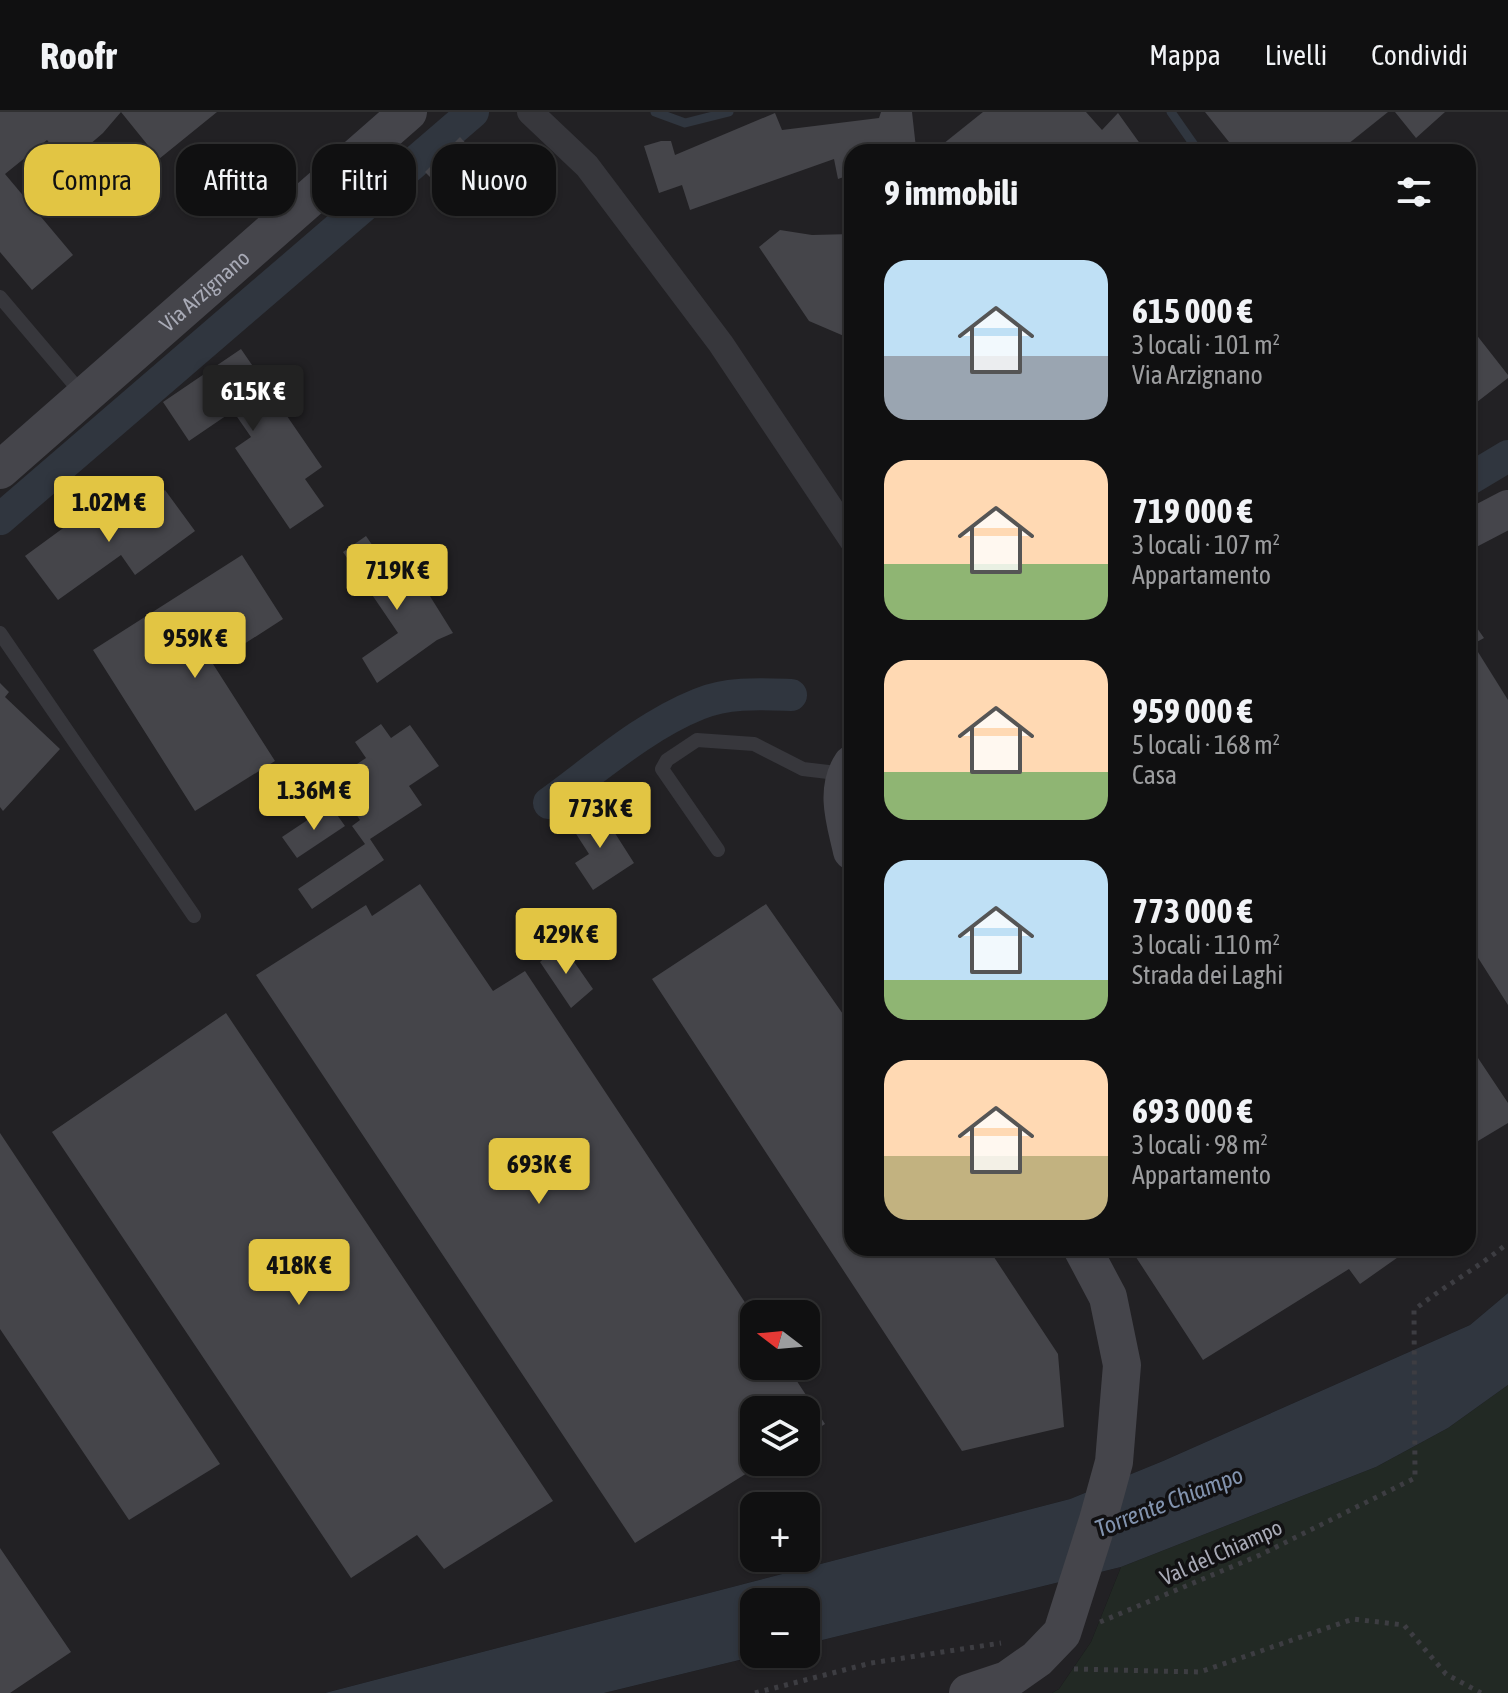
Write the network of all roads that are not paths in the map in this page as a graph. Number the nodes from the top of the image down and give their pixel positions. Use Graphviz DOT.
graph roads {
  1 [pos="408,112"];
  2 [pos="530,112"];
  3 [pos="0,297"];
  4 [pos="84,396"];
  5 [pos="0,470"];
  6 [pos="1508,509"];
  7 [pos="1476,526"];
  8 [pos="844,528"];
  9 [pos="0,633"];
  10 [pos="844,769"];
  11 [pos="718,850"];
  12 [pos="194,916"];
  13 [pos="1086,1256"];
  14 [pos="968,1693"];
  1 -- 4 [label="street, Via Arzignano"];
  2 -- 8 [label="street"];
  3 -- 4 [label="lane"];
  4 -- 5 [label="street, Via Arzignano"];
  6 -- 7 [label="street"];
  9 -- 12 [label="lane"];
  10 -- 11 [label="lane"];
  13 -- 14 [label="street"];
}
